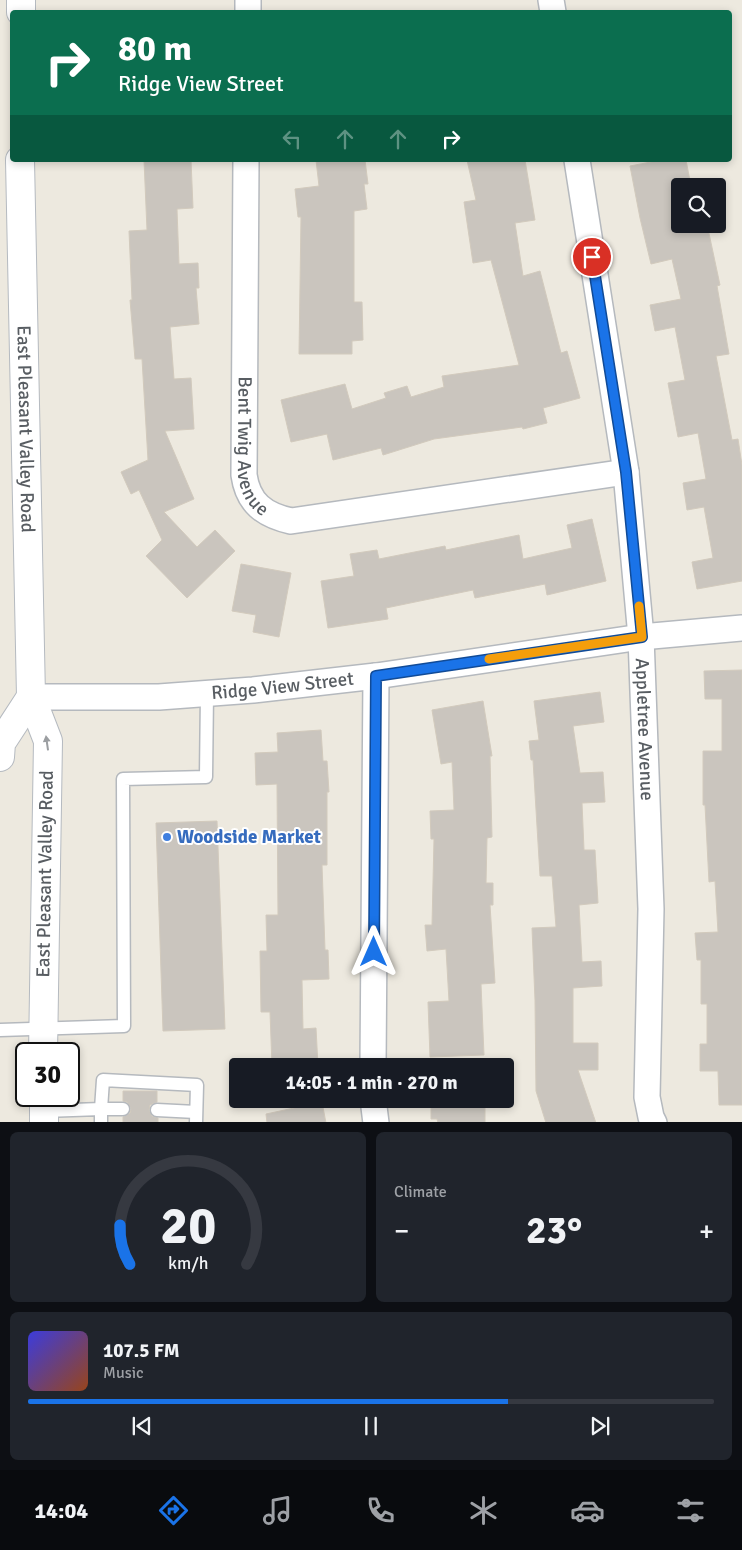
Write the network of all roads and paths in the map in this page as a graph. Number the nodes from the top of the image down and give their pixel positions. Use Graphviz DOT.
graph roads {
  1 [pos="20,162"];
  2 [pos="246,162"];
  3 [pos="577,162"];
  4 [pos="626,472"];
  5 [pos="742,628"];
  6 [pos="642,637"];
  7 [pos="376,676"];
  8 [pos="207,693"];
  9 [pos="31,697"];
  10 [pos="0,757"];
  11 [pos="0,1030"];
  12 [pos="42,1042"];
  13 [pos="373,1058"];
  14 [pos="374,1108"];
  15 [pos="101,1109"];
  16 [pos="123,1109"];
  17 [pos="44,1110"];
  18 [pos="157,1110"];
  19 [pos="196,1117"];
  20 [pos="101,1122"];
  21 [pos="376,1122"];
  22 [pos="654,1122"];
  1 -- 9 [label="main road, East Pleasant Valley Road"];
  2 -- 4 [label="street, Bent Twig Avenue"];
  3 -- 4 [label="street, Appletree Avenue"];
  4 -- 6 [label="street, Appletree Avenue"];
  5 -- 6 [label="street, Ridge View Street"];
  6 -- 7 [label="street, Ridge View Street"];
  6 -- 22 [label="street, Appletree Avenue"];
  7 -- 8 [label="street, Ridge View Street"];
  7 -- 13 [label="street"];
  8 -- 9 [label="street, Ridge View Street"];
  8 -- 12 [label="lane"];
  9 -- 10 [label="main road"];
  12 -- 9 [label="main road, East Pleasant Valley Road, one-way"];
  11 -- 12 [label="lane"];
  14 -- 21 [label="street"];
  15 -- 16 [label="lane"];
  15 -- 17 [label="lane"];
  15 -- 19 [label="lane"];
  15 -- 20 [label="lane"];
  18 -- 19 [label="lane"];
}
